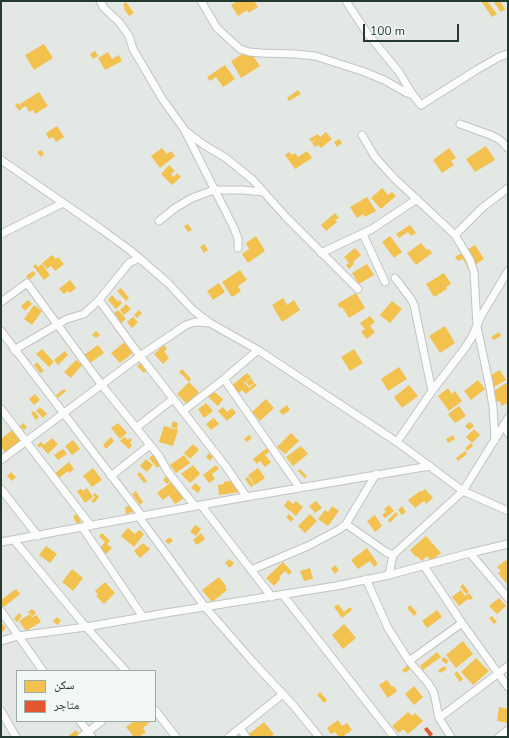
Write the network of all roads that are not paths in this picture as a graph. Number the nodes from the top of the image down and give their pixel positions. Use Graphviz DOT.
graph roads {
  1 [pos="100,1"];
  2 [pos="200,1"];
  3 [pos="346,1"];
  4 [pos="508,54"];
  5 [pos="413,95"];
  6 [pos="460,124"];
  7 [pos="184,129"];
  8 [pos="362,135"];
  9 [pos="508,148"];
  10 [pos="1,160"];
  11 [pos="508,188"];
  12 [pos="214,190"];
  13 [pos="264,192"];
  14 [pos="416,199"];
  15 [pos="63,203"];
  16 [pos="159,221"];
  17 [pos="1,234"];
  18 [pos="363,234"];
  19 [pos="455,235"];
  20 [pos="238,248"];
  21 [pos="321,253"];
  22 [pos="139,258"];
  23 [pos="508,271"];
  24 [pos="395,278"];
  25 [pos="385,282"];
  26 [pos="358,289"];
  27 [pos="99,300"];
  28 [pos="1,302"];
  29 [pos="210,323"];
  30 [pos="57,324"];
  31 [pos="477,327"];
  32 [pos="1,331"];
  33 [pos="14,350"];
  34 [pos="258,350"];
  35 [pos="140,356"];
  36 [pos="224,379"];
  37 [pos="101,384"];
  38 [pos="432,391"];
  39 [pos="173,399"];
  40 [pos="1,409"];
  41 [pos="182,411"];
  42 [pos="64,413"];
  43 [pos="508,418"];
  44 [pos="504,425"];
  45 [pos="137,427"];
  46 [pos="508,433"];
  47 [pos="27,440"];
  48 [pos="495,440"];
  49 [pos="397,442"];
  50 [pos="150,445"];
  51 [pos="1,460"];
  52 [pos="430,466"];
  53 [pos="376,474"];
  54 [pos="111,476"];
  55 [pos="299,487"];
  56 [pos="1,489"];
  57 [pos="463,491"];
  58 [pos="246,496"];
  59 [pos="198,505"];
  60 [pos="508,511"];
  61 [pos="140,516"];
  62 [pos="346,524"];
  63 [pos="91,526"];
  64 [pos="82,527"];
  65 [pos="38,536"];
  66 [pos="14,540"];
  67 [pos="1,542"];
  68 [pos="508,544"];
  69 [pos="470,553"];
  70 [pos="393,555"];
  71 [pos="424,566"];
  72 [pos="251,570"];
  73 [pos="389,575"];
  74 [pos="366,579"];
  75 [pos="283,595"];
  76 [pos="272,597"];
  77 [pos="508,598"];
  78 [pos="205,607"];
  79 [pos="1,611"];
  80 [pos="143,617"];
  81 [pos="462,623"];
  82 [pos="86,627"];
  83 [pos="18,636"];
  84 [pos="1,641"];
  85 [pos="409,661"];
  86 [pos="508,666"];
  87 [pos="41,670"];
  88 [pos="125,670"];
  89 [pos="498,673"];
  90 [pos="508,686"];
  91 [pos="283,694"];
  92 [pos="156,711"];
  93 [pos="1,712"];
  94 [pos="440,718"];
  95 [pos="81,722"];
  96 [pos="101,722"];
  97 [pos="240,728"];
  98 [pos="508,730"];
  99 [pos="90,734"];
  100 [pos="391,736"];
  101 [pos="16,737"];
  102 [pos="81,737"];
  103 [pos="176,737"];
  104 [pos="229,737"];
  105 [pos="246,737"];
  106 [pos="319,737"];
  107 [pos="451,737"];
  108 [pos="499,737"];
  1 -- 7 [label="street"];
  2 -- 5 [label="street"];
  3 -- 5 [label="street"];
  4 -- 5 [label="street"];
  6 -- 9 [label="street"];
  7 -- 12 [label="street"];
  7 -- 13 [label="street"];
  8 -- 14 [label="street"];
  10 -- 15 [label="street"];
  11 -- 19 [label="street"];
  12 -- 13 [label="street"];
  12 -- 16 [label="street"];
  12 -- 20 [label="street"];
  13 -- 21 [label="street"];
  14 -- 18 [label="street"];
  14 -- 19 [label="street"];
  15 -- 17 [label="street"];
  15 -- 22 [label="street"];
  18 -- 21 [label="street"];
  18 -- 25 [label="street"];
  19 -- 31 [label="street"];
  21 -- 26 [label="street"];
  22 -- 27 [label="street"];
  22 -- 29 [label="street"];
  23 -- 31 [label="street"];
  24 -- 38 [label="street"];
  27 -- 30 [label="street"];
  27 -- 35 [label="street"];
  28 -- 30 [label="street"];
  29 -- 34 [label="street"];
  29 -- 35 [label="street"];
  30 -- 33 [label="street"];
  30 -- 37 [label="street"];
  31 -- 38 [label="street"];
  31 -- 48 [label="street"];
  32 -- 33 [label="street"];
  33 -- 42 [label="street"];
  34 -- 36 [label="street"];
  34 -- 49 [label="street"];
  35 -- 37 [label="street"];
  35 -- 39 [label="street"];
  36 -- 41 [label="street"];
  36 -- 55 [label="street"];
  37 -- 42 [label="street"];
  37 -- 45 [label="street"];
  38 -- 49 [label="street"];
  39 -- 41 [label="street"];
  39 -- 45 [label="street"];
  40 -- 47 [label="street"];
  41 -- 58 [label="street"];
  42 -- 47 [label="street"];
  42 -- 54 [label="street"];
  43 -- 44 [label="street"];
  44 -- 46 [label="street"];
  44 -- 48 [label="street"];
  45 -- 50 [label="street"];
  47 -- 51 [label="street"];
  47 -- 63 [label="street"];
  48 -- 57 [label="street"];
  49 -- 52 [label="street"];
  50 -- 54 [label="street"];
  50 -- 59 [label="street"];
  52 -- 53 [label="street"];
  52 -- 57 [label="street"];
  53 -- 55 [label="street"];
  53 -- 62 [label="street"];
  54 -- 61 [label="street"];
  55 -- 58 [label="street"];
  56 -- 65 [label="street"];
  57 -- 60 [label="street"];
  57 -- 70 [label="street"];
  58 -- 59 [label="street"];
  59 -- 61 [label="street"];
  59 -- 72 [label="street"];
  61 -- 63 [label="street"];
  61 -- 78 [label="street"];
  62 -- 70 [label="street"];
  62 -- 72 [label="street"];
  63 -- 64 [label="street"];
  64 -- 65 [label="street"];
  64 -- 80 [label="street"];
  65 -- 66 [label="street"];
  66 -- 67 [label="street"];
  66 -- 82 [label="street"];
  68 -- 69 [label="street"];
  69 -- 71 [label="street"];
  69 -- 77 [label="street"];
  70 -- 73 [label="street"];
  71 -- 73 [label="street"];
  71 -- 81 [label="street"];
  72 -- 76 [label="street"];
  73 -- 74 [label="street"];
  74 -- 75 [label="street"];
  74 -- 85 [label="street"];
  75 -- 76 [label="street"];
  75 -- 100 [label="street"];
  76 -- 78 [label="street"];
  78 -- 80 [label="street"];
  78 -- 91 [label="street"];
  79 -- 83 [label="street"];
  80 -- 82 [label="street"];
  81 -- 85 [label="street"];
  81 -- 89 [label="street"];
  82 -- 83 [label="street"];
  82 -- 88 [label="street"];
  83 -- 84 [label="street"];
  83 -- 87 [label="street"];
  85 -- 94 [label="street"];
  86 -- 89 [label="street"];
  89 -- 90 [label="street"];
  89 -- 94 [label="street"];
  91 -- 97 [label="street"];
  91 -- 106 [label="street"];
  92 -- 103 [label="street"];
  93 -- 101 [label="street"];
  94 -- 107 [label="street"];
  95 -- 99 [label="street"];
  96 -- 99 [label="street"];
  97 -- 104 [label="street"];
  97 -- 105 [label="street"];
  98 -- 108 [label="street"];
  99 -- 102 [label="street"];
}
